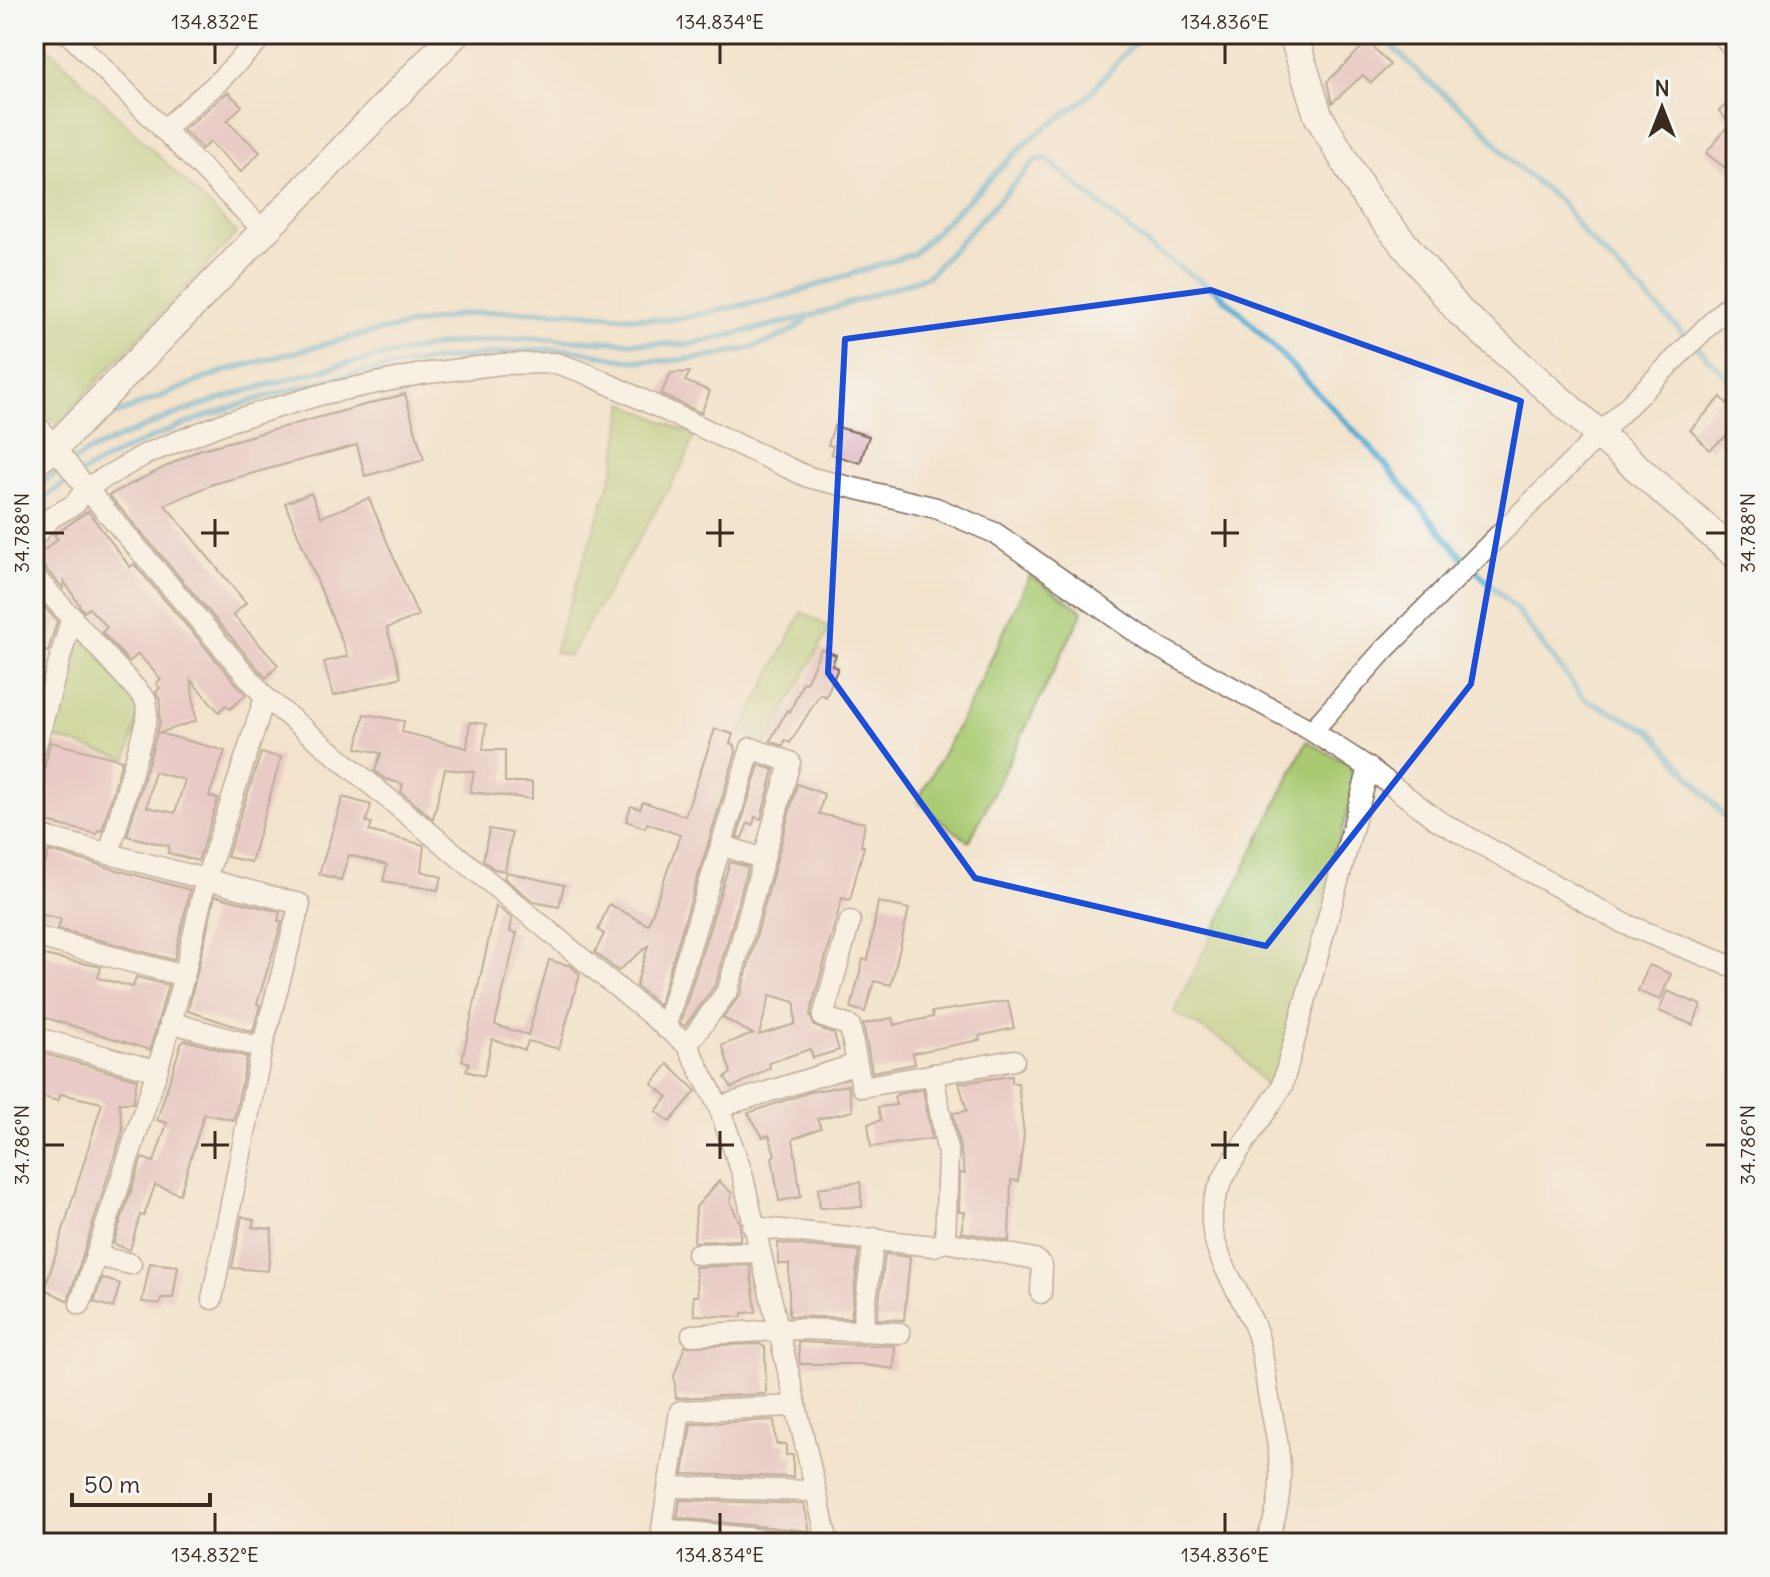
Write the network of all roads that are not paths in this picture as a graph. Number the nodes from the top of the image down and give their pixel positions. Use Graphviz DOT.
graph roads {
  1 [pos="69,34"];
  2 [pos="265,34"];
  3 [pos="455,34"];
  4 [pos="1293,34"];
  5 [pos="1721,34"];
  6 [pos="1736,51"];
  7 [pos="163,130"];
  8 [pos="264,231"];
  9 [pos="1736,298"];
  10 [pos="34,421"];
  11 [pos="1600,435"];
  12 [pos="45,454"];
  13 [pos="86,488"];
  14 [pos="34,537"];
  15 [pos="1736,555"];
  16 [pos="34,576"];
  17 [pos="72,616"];
  18 [pos="265,697"];
  19 [pos="1312,731"];
  20 [pos="34,752"];
  21 [pos="1369,768"];
  22 [pos="34,834"];
  23 [pos="721,845"];
  24 [pos="109,854"];
  25 [pos="764,859"];
  26 [pos="206,879"];
  27 [pos="850,921"];
  28 [pos="34,936"];
  29 [pos="1736,968"];
  30 [pos="184,976"];
  31 [pos="170,1022"];
  32 [pos="665,1028"];
  33 [pos="34,1037"];
  34 [pos="687,1045"];
  35 [pos="262,1048"];
  36 [pos="1014,1060"];
  37 [pos="857,1064"];
  38 [pos="157,1071"];
  39 [pos="933,1074"];
  40 [pos="719,1107"];
  41 [pos="753,1227"];
  42 [pos="874,1238"];
  43 [pos="945,1242"];
  44 [pos="759,1252"];
  45 [pos="697,1254"];
  46 [pos="96,1256"];
  47 [pos="131,1264"];
  48 [pos="1041,1293"];
  49 [pos="212,1299"];
  50 [pos="80,1304"];
  51 [pos="779,1330"];
  52 [pos="862,1331"];
  53 [pos="900,1333"];
  54 [pos="692,1335"];
  55 [pos="796,1406"];
  56 [pos="670,1487"];
  57 [pos="814,1491"];
  58 [pos="795,1543"];
  59 [pos="828,1543"];
  60 [pos="1265,1543"];
  1 -- 7 [label="street"];
  2 -- 7 [label="street"];
  3 -- 8 [label="street"];
  4 -- 11 [label="street"];
  5 -- 6 [label="street"];
  7 -- 8 [label="street"];
  8 -- 12 [label="street"];
  9 -- 11 [label="street"];
  10 -- 12 [label="street"];
  11 -- 15 [label="street"];
  11 -- 19 [label="street"];
  12 -- 13 [label="street"];
  13 -- 14 [label="street"];
  13 -- 18 [label="street"];
  13 -- 19 [label="street"];
  16 -- 17 [label="street"];
  17 -- 20 [label="street"];
  17 -- 24 [label="street"];
  18 -- 26 [label="street"];
  18 -- 32 [label="street"];
  19 -- 21 [label="street"];
  21 -- 29 [label="street"];
  21 -- 60 [label="street"];
  22 -- 24 [label="street"];
  23 -- 25 [label="street"];
  23 -- 25 [label="street"];
  23 -- 32 [label="street"];
  24 -- 26 [label="street"];
  25 -- 34 [label="street"];
  26 -- 30 [label="street"];
  26 -- 35 [label="street"];
  27 -- 37 [label="street"];
  28 -- 30 [label="street"];
  30 -- 31 [label="street"];
  31 -- 35 [label="street"];
  31 -- 38 [label="street"];
  32 -- 34 [label="street"];
  33 -- 38 [label="street"];
  34 -- 40 [label="street"];
  35 -- 49 [label="street"];
  36 -- 39 [label="street"];
  37 -- 39 [label="street"];
  37 -- 40 [label="street"];
  38 -- 46 [label="street"];
  39 -- 43 [label="street"];
  40 -- 41 [label="street"];
  41 -- 42 [label="street"];
  41 -- 44 [label="street"];
  42 -- 43 [label="street"];
  42 -- 52 [label="street"];
  43 -- 48 [label="street"];
  44 -- 45 [label="street"];
  44 -- 51 [label="street"];
  46 -- 47 [label="street"];
  46 -- 50 [label="street"];
  51 -- 52 [label="street"];
  51 -- 54 [label="street"];
  51 -- 55 [label="street"];
  52 -- 53 [label="street"];
  55 -- 56 [label="street"];
  55 -- 57 [label="street"];
  56 -- 57 [label="street"];
  56 -- 58 [label="street"];
  57 -- 59 [label="street"];
}
